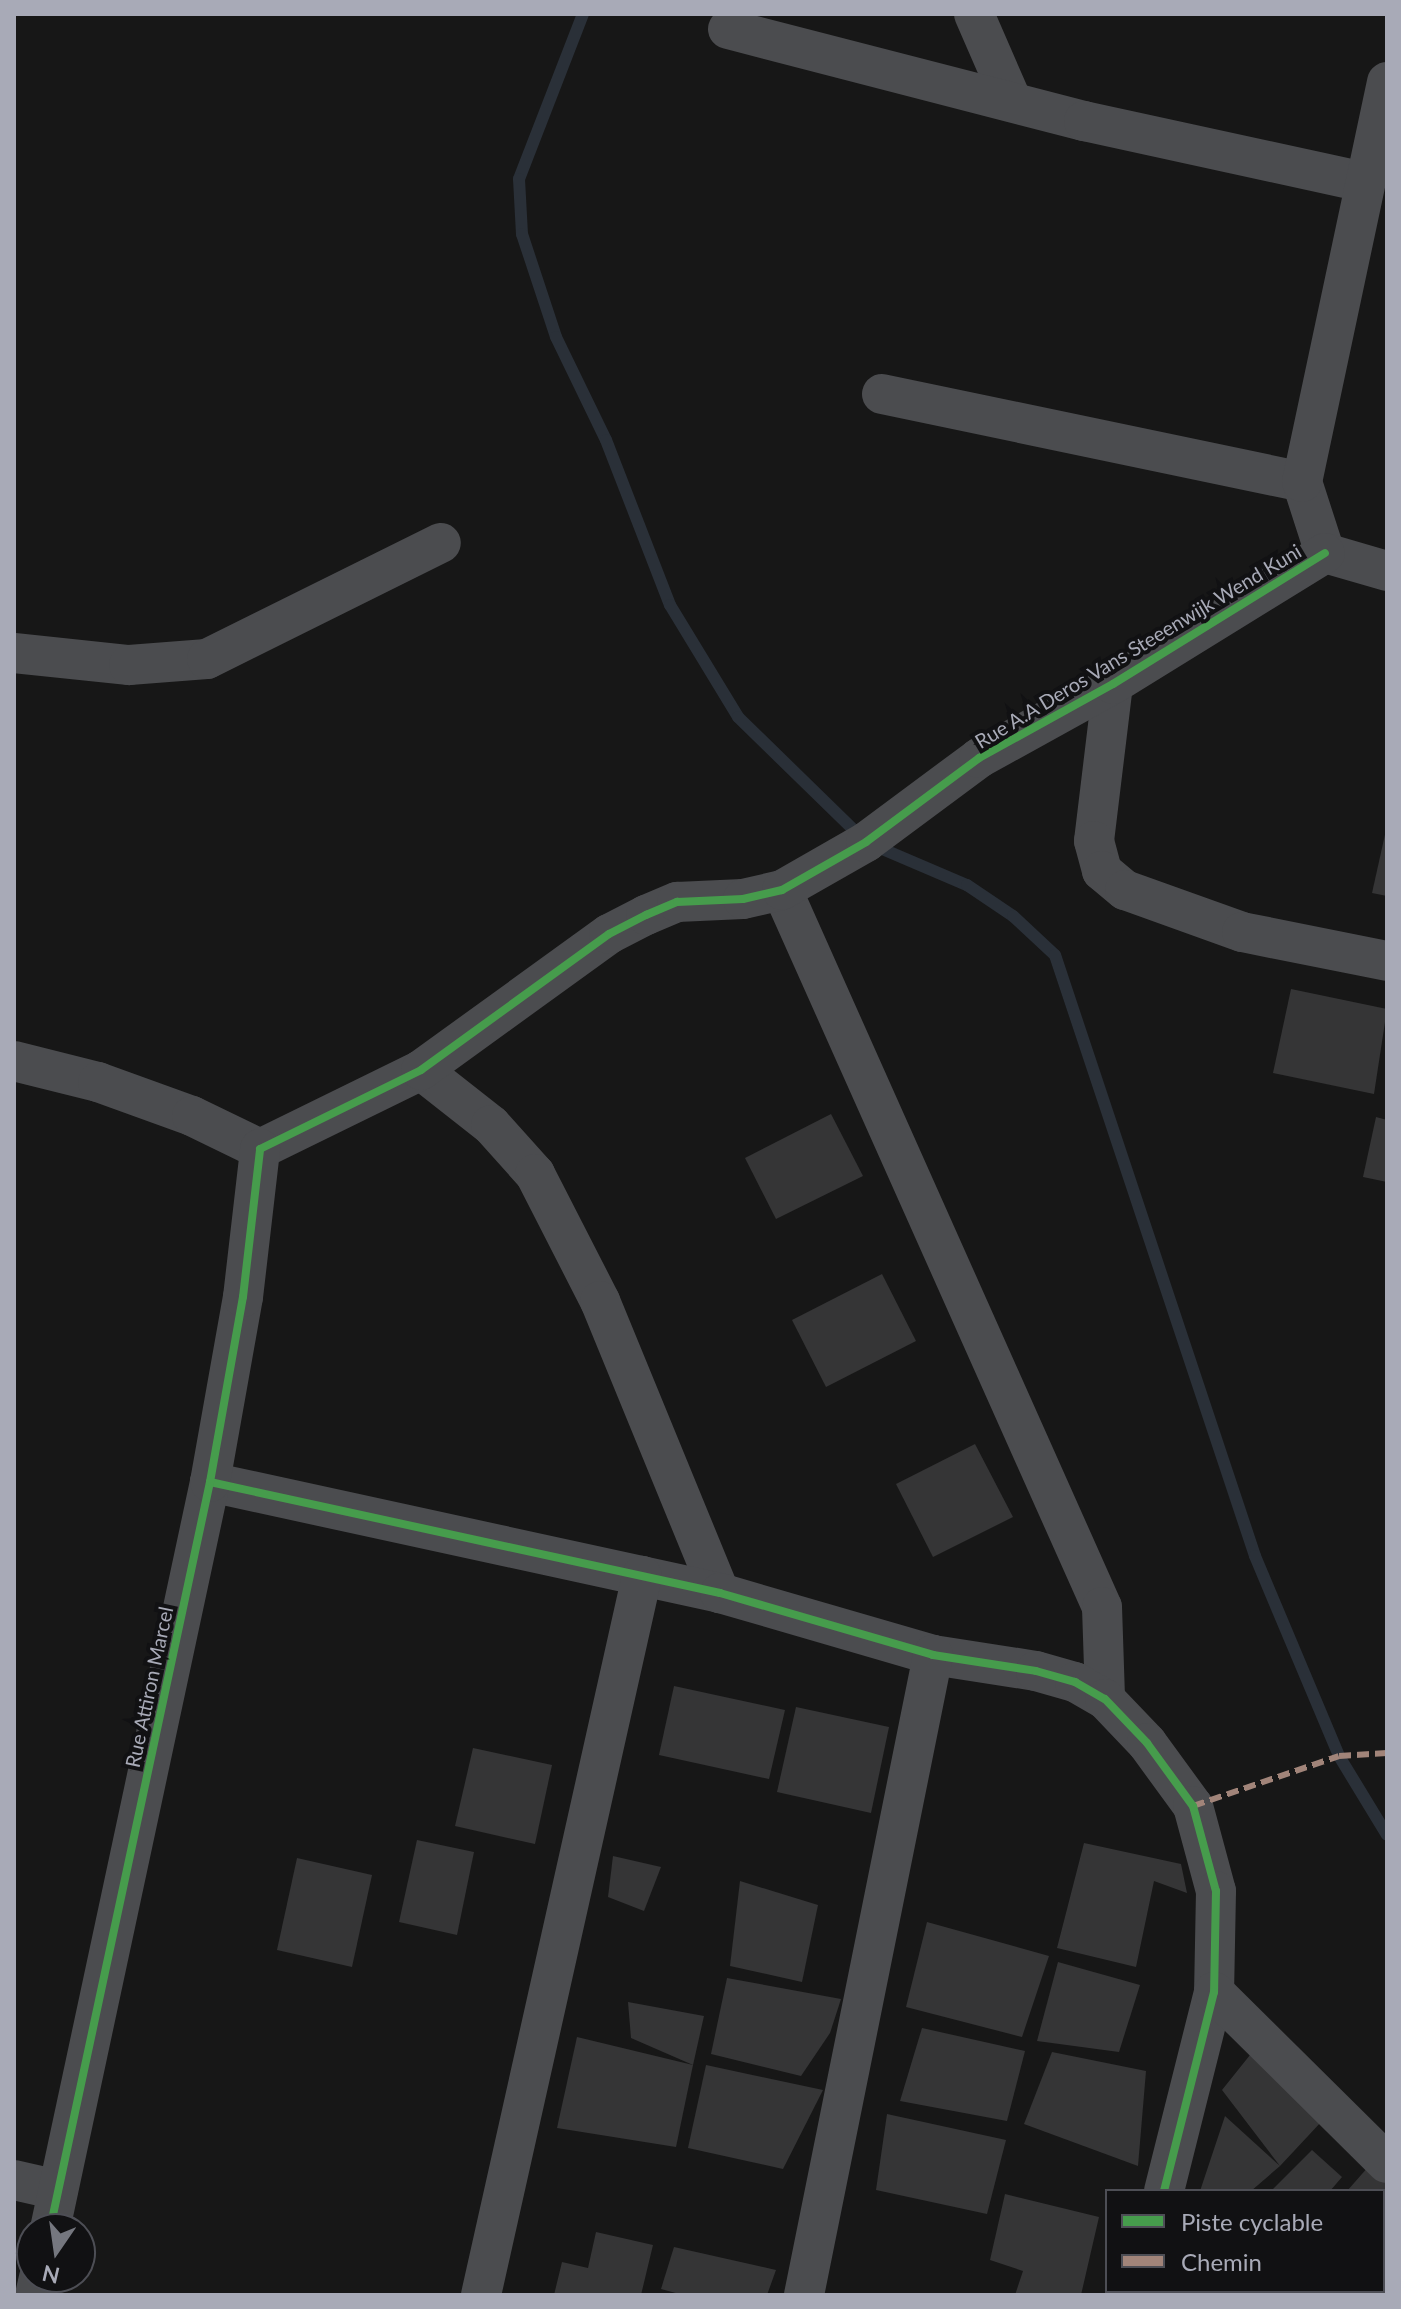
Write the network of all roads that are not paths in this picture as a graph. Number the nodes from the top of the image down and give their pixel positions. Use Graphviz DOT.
graph roads {
  1 [pos="974,14"];
  2 [pos="728,29"];
  3 [pos="1387,82"];
  4 [pos="1011,99"];
  5 [pos="1364,182"];
  6 [pos="882,394"];
  7 [pos="1302,482"];
  8 [pos="441,543"];
  9 [pos="1325,553"];
  10 [pos="1387,571"];
  11 [pos="14,653"];
  12 [pos="1113,684"];
  13 [pos="782,890"];
  14 [pos="1387,961"];
  15 [pos="14,1061"];
  16 [pos="421,1070"];
  17 [pos="260,1149"];
  18 [pos="210,1482"];
  19 [pos="642,1576"];
  20 [pos="720,1593"];
  21 [pos="933,1655"];
  22 [pos="1105,1699"];
  23 [pos="1214,1992"];
  24 [pos="1387,2163"];
  25 [pos="14,2180"];
  26 [pos="1165,2189"];
  27 [pos="58,2190"];
  28 [pos="53,2213"];
  29 [pos="481,2295"];
  30 [pos="804,2295"];
  1 -- 4 [label="street"];
  2 -- 4 [label="street"];
  3 -- 5 [label="street"];
  4 -- 5 [label="street"];
  5 -- 7 [label="street"];
  6 -- 7 [label="street"];
  7 -- 9 [label="street"];
  8 -- 11 [label="street"];
  9 -- 10 [label="street"];
  9 -- 12 [label="street, Rue A.A Deros Vans Steeenwijk Wend Kuni"];
  12 -- 13 [label="street, Rue A.A Deros Vans Steeenwijk Wend Kuni"];
  12 -- 14 [label="street"];
  13 -- 16 [label="street, Rue A.A Deros Vans Steeenwijk Wend Kuni"];
  13 -- 22 [label="street"];
  15 -- 17 [label="street"];
  16 -- 17 [label="street, Rue A.A Deros Vans Steeenwijk Wend Kuni"];
  16 -- 20 [label="street"];
  17 -- 18 [label="street, Rue Attiron Marcel"];
  18 -- 19 [label="street"];
  18 -- 27 [label="street, Rue Attiron Marcel"];
  19 -- 20 [label="street"];
  19 -- 29 [label="street"];
  20 -- 21 [label="street"];
  21 -- 22 [label="street"];
  21 -- 30 [label="street"];
  22 -- 23 [label="street"];
  23 -- 24 [label="street"];
  23 -- 26 [label="street"];
  25 -- 27 [label="street"];
  27 -- 28 [label="street, Rue Attiron Marcel"];
}
